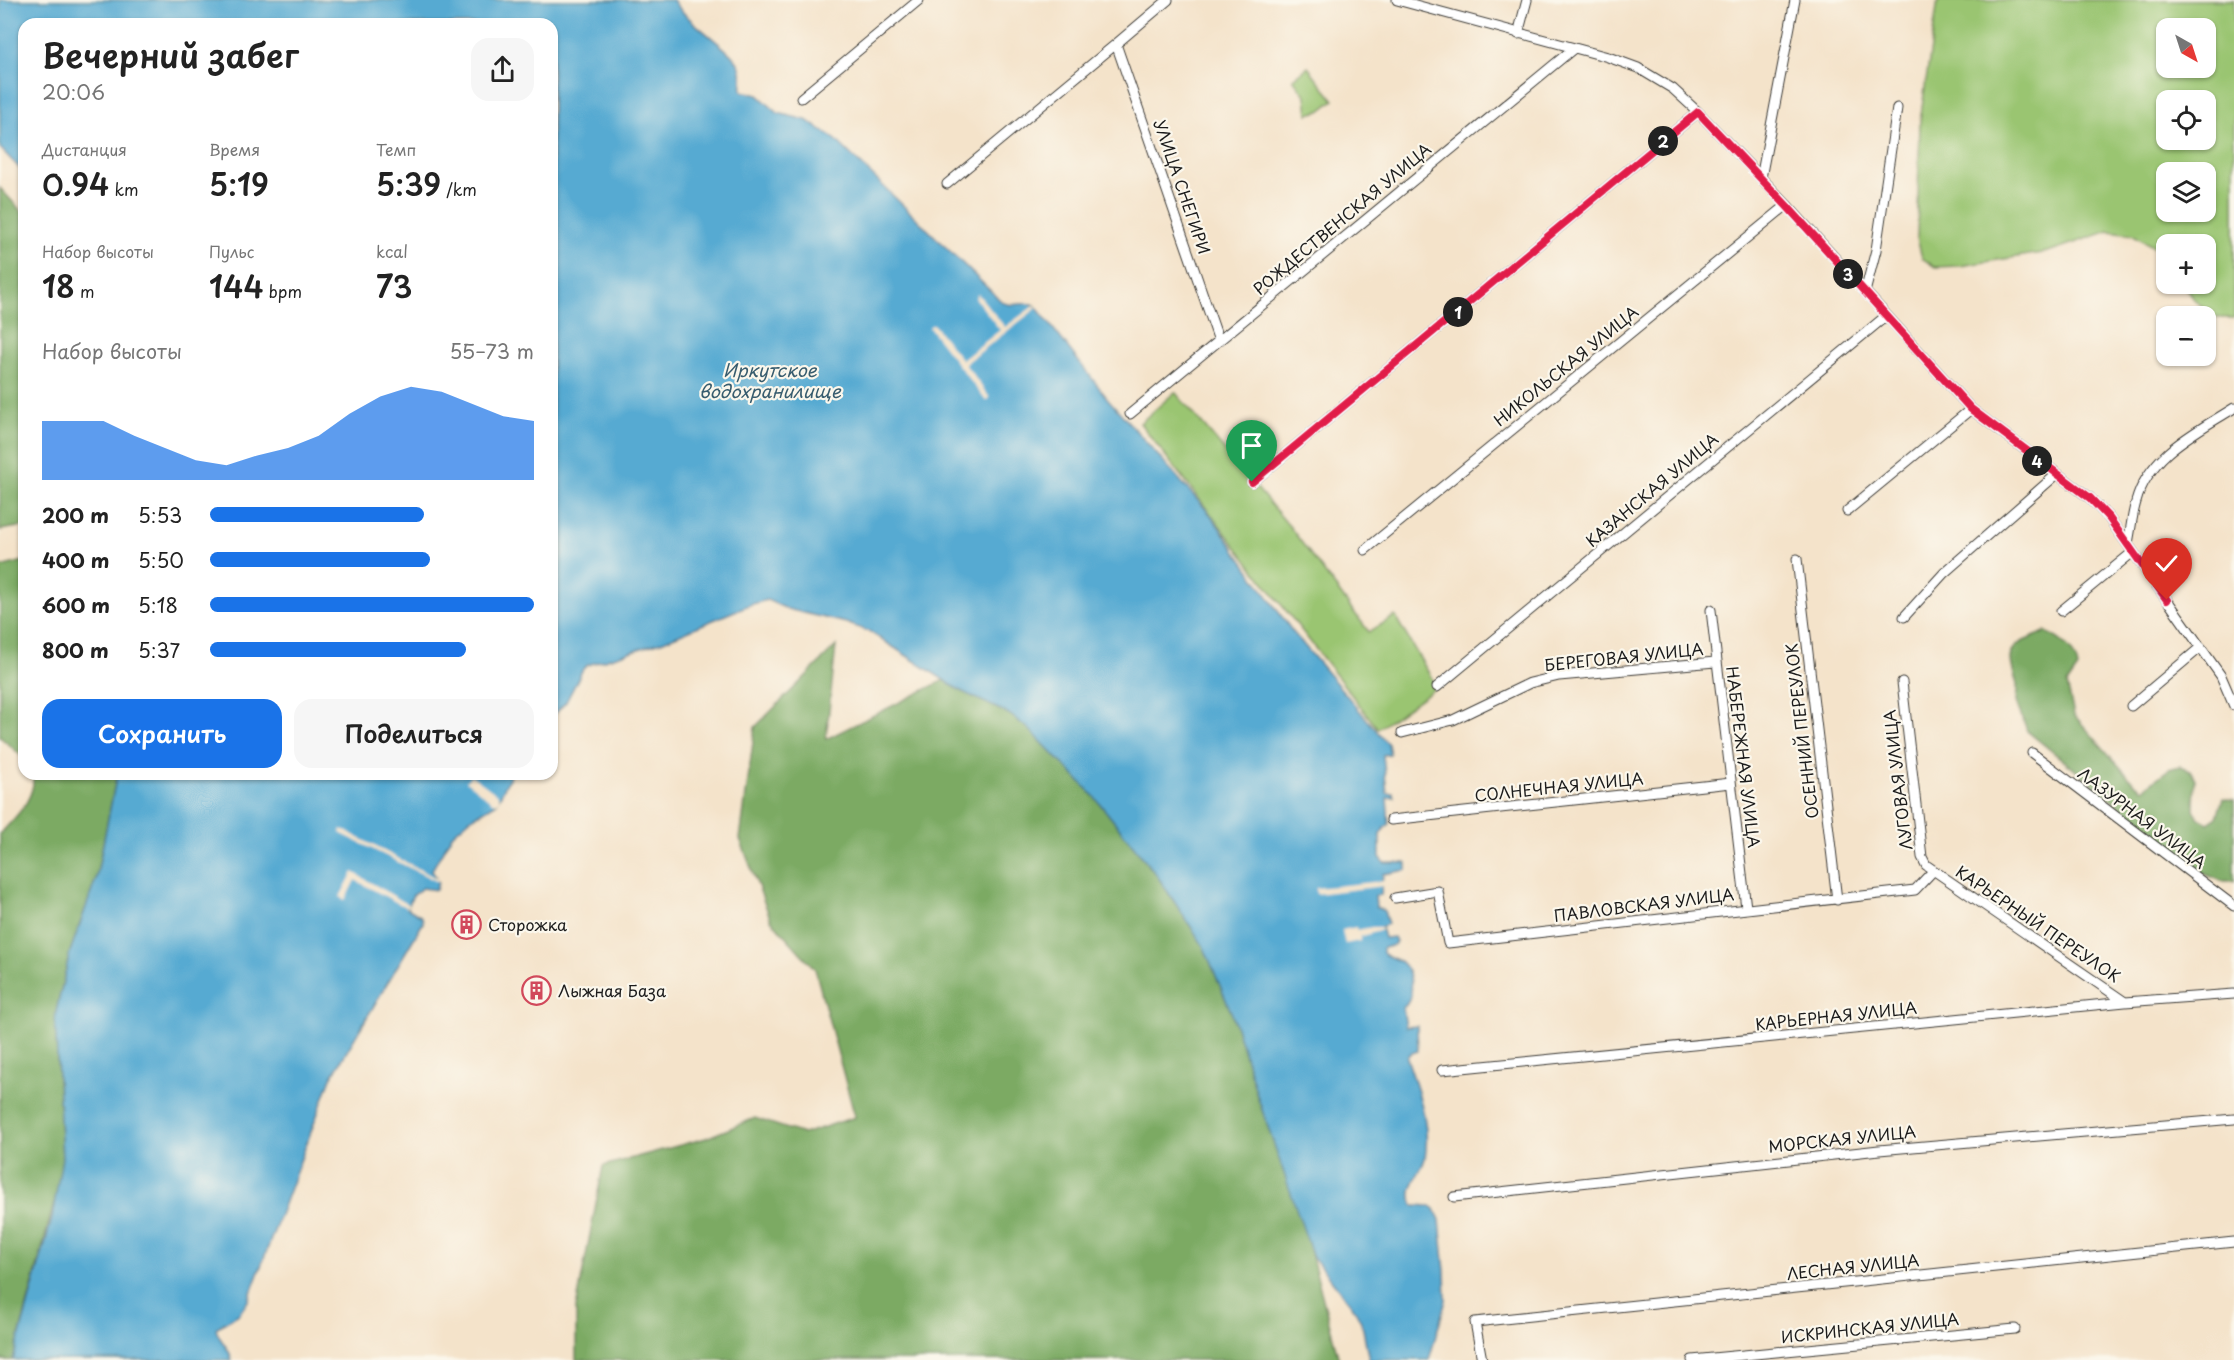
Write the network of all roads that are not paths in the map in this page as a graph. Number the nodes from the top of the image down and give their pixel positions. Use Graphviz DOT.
graph roads {
  1 [pos="919,0"];
  2 [pos="1168,0"];
  3 [pos="1397,0"];
  4 [pos="1527,0"];
  5 [pos="1795,0"];
  6 [pos="1518,34"];
  7 [pos="1116,44"];
  8 [pos="1573,49"];
  9 [pos="801,98"];
  10 [pos="1897,108"];
  11 [pos="1698,112"];
  12 [pos="1761,178"];
  13 [pos="947,184"];
  14 [pos="1786,205"];
  15 [pos="1865,292"];
  16 [pos="1886,316"];
  17 [pos="1219,341"];
  18 [pos="2234,408"];
  19 [pos="1971,409"];
  20 [pos="1130,414"];
  21 [pos="2056,475"];
  22 [pos="1252,482"];
  23 [pos="1847,511"];
  24 [pos="2128,543"];
  25 [pos="1365,550"];
  26 [pos="2133,552"];
  27 [pos="1797,559"];
  28 [pos="1711,610"];
  29 [pos="2061,611"];
  30 [pos="1904,617"];
  31 [pos="2201,647"];
  32 [pos="1715,662"];
  33 [pos="1902,682"];
  34 [pos="1437,687"];
  35 [pos="2131,706"];
  36 [pos="2234,706"];
  37 [pos="1402,733"];
  38 [pos="2032,753"];
  39 [pos="1731,783"];
  40 [pos="1391,820"];
  41 [pos="1933,871"];
  42 [pos="1395,898"];
  43 [pos="1837,900"];
  44 [pos="2234,906"];
  45 [pos="1746,908"];
  46 [pos="2234,994"];
  47 [pos="2125,1002"];
  48 [pos="1442,1070"];
  49 [pos="2234,1119"];
  50 [pos="1454,1197"];
  51 [pos="2234,1242"];
  52 [pos="2015,1329"];
  53 [pos="1482,1360"];
  54 [pos="1692,1360"];
  1 -- 9 [label="street"];
  2 -- 7 [label="street"];
  3 -- 6 [label="street"];
  4 -- 6 [label="street"];
  5 -- 12 [label="street"];
  6 -- 8 [label="street"];
  7 -- 13 [label="street"];
  7 -- 17 [label="street, УЛИЦА СНЕГИРИ"];
  8 -- 11 [label="street"];
  8 -- 17 [label="street, РОЖДЕСТВЕНСКАЯ УЛИЦА"];
  10 -- 15 [label="street"];
  11 -- 12 [label="street"];
  11 -- 22 [label="street"];
  12 -- 14 [label="street"];
  14 -- 15 [label="street"];
  14 -- 25 [label="street, НИКОЛЬСКАЯ УЛИЦА"];
  15 -- 16 [label="street"];
  16 -- 19 [label="street"];
  16 -- 34 [label="street, КАЗАНСКАЯ УЛИЦА"];
  17 -- 20 [label="street, РОЖДЕСТВЕНСКАЯ УЛИЦА"];
  18 -- 24 [label="street"];
  19 -- 21 [label="street"];
  19 -- 23 [label="street"];
  21 -- 24 [label="street"];
  21 -- 30 [label="street"];
  24 -- 26 [label="street"];
  26 -- 29 [label="street"];
  26 -- 31 [label="street"];
  27 -- 43 [label="street, ОСЕННИЙ ПЕРЕУЛОК"];
  28 -- 32 [label="street, НАБЕРЕЖНАЯ УЛИЦА"];
  31 -- 35 [label="street"];
  31 -- 36 [label="street"];
  32 -- 37 [label="street, БЕРЕГОВАЯ УЛИЦА"];
  32 -- 39 [label="street, НАБЕРЕЖНАЯ УЛИЦА"];
  33 -- 41 [label="street, ЛУГОВАЯ УЛИЦА"];
  38 -- 44 [label="street, ЛАЗУРНАЯ УЛИЦА"];
  39 -- 40 [label="street, СОЛНЕЧНАЯ УЛИЦА"];
  39 -- 45 [label="street, НАБЕРЕЖНАЯ УЛИЦА"];
  41 -- 43 [label="street, ПАВЛОВСКАЯ УЛИЦА"];
  41 -- 47 [label="street, КАРЬЕРНЫЙ ПЕРЕУЛОК"];
  42 -- 45 [label="street, ПАВЛОВСКАЯ УЛИЦА"];
  43 -- 45 [label="street, ПАВЛОВСКАЯ УЛИЦА"];
  46 -- 47 [label="street, КАРЬЕРНАЯ УЛИЦА"];
  47 -- 48 [label="street, КАРЬЕРНАЯ УЛИЦА"];
  49 -- 50 [label="street, МОРСКАЯ УЛИЦА"];
  51 -- 53 [label="street, ЛЕСНАЯ УЛИЦА"];
  52 -- 54 [label="street, ИСКРИНСКАЯ УЛИЦА"];
}
